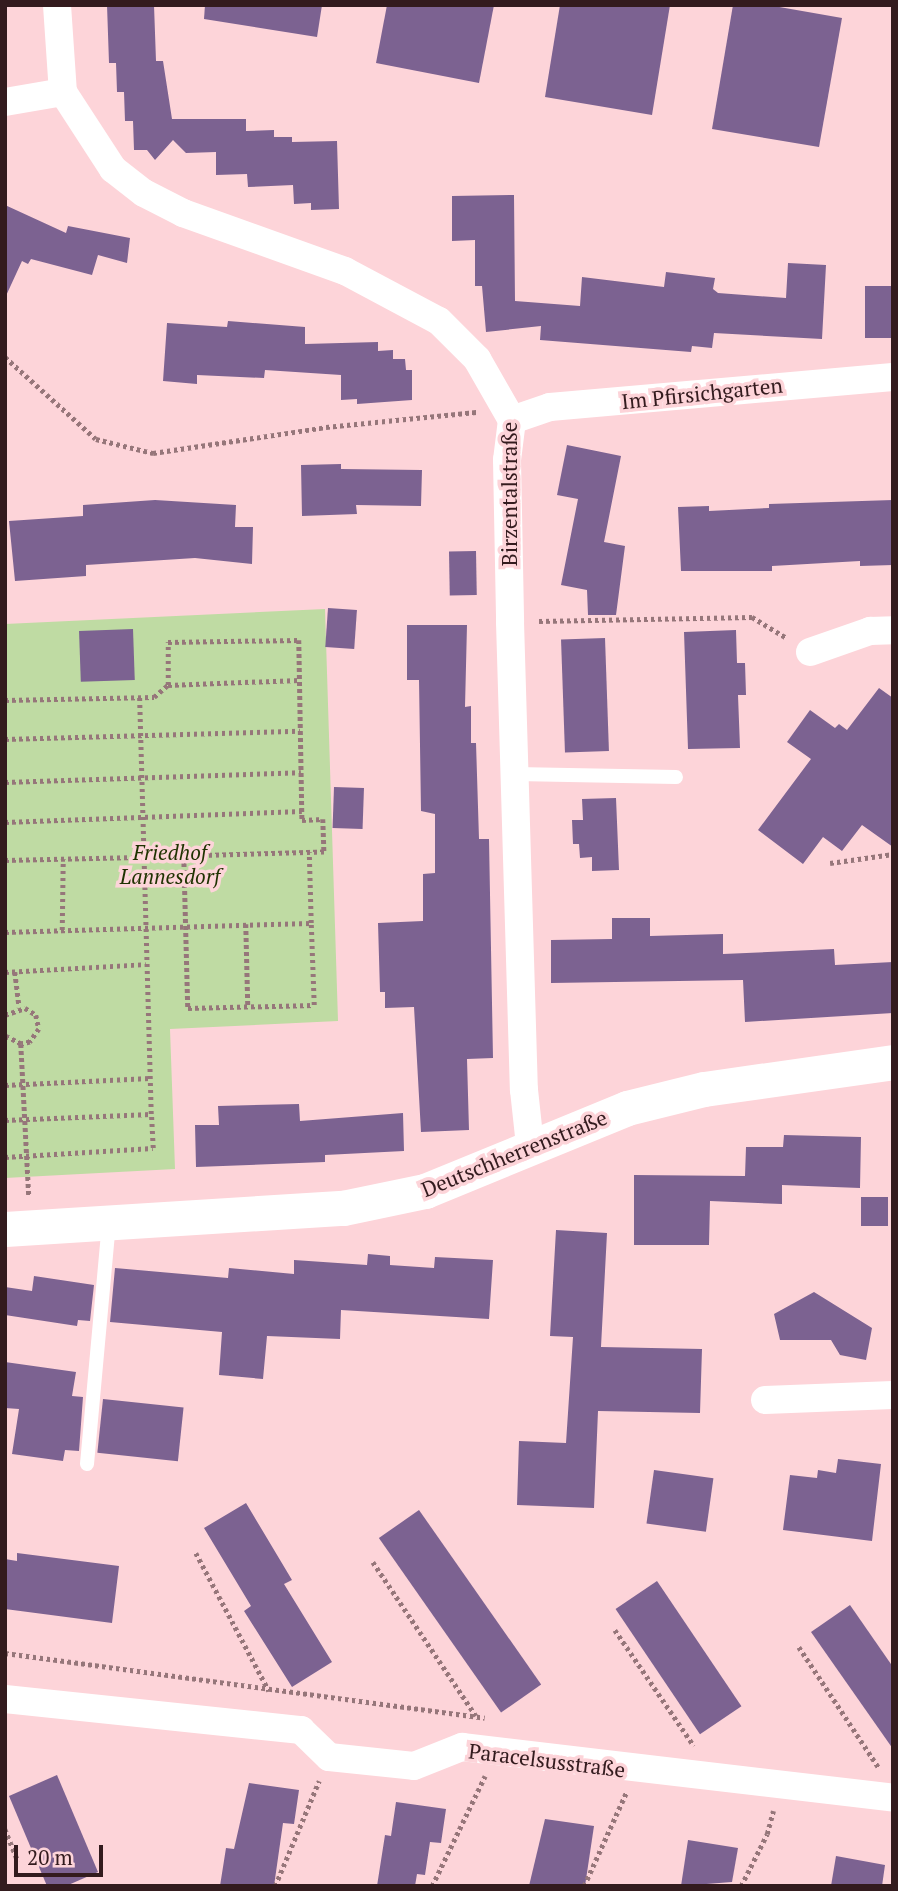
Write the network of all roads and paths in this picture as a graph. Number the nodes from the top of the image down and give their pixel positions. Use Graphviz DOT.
graph roads {
  1 [pos="57,5"];
  2 [pos="63,92"];
  3 [pos="5,102"];
  4 [pos="5,357"];
  5 [pos="893,377"];
  6 [pos="509,414"];
  7 [pos="510,622"];
  8 [pos="893,630"];
  9 [pos="810,652"];
  10 [pos="300,680"];
  11 [pos="168,685"];
  12 [pos="139,696"];
  13 [pos="5,700"];
  14 [pos="300,731"];
  15 [pos="140,737"];
  16 [pos="5,739"];
  17 [pos="301,772"];
  18 [pos="515,774"];
  19 [pos="142,776"];
  20 [pos="676,777"];
  21 [pos="5,782"];
  22 [pos="302,811"];
  23 [pos="143,818"];
  24 [pos="5,822"];
  25 [pos="309,852"];
  26 [pos="893,854"];
  27 [pos="184,856"];
  28 [pos="144,857"];
  29 [pos="63,859"];
  30 [pos="5,860"];
  31 [pos="830,863"];
  32 [pos="311,923"];
  33 [pos="246,924"];
  34 [pos="186,926"];
  35 [pos="145,927"];
  36 [pos="62,930"];
  37 [pos="5,932"];
  38 [pos="146,964"];
  39 [pos="5,972"];
  40 [pos="15,972"];
  41 [pos="248,1006"];
  42 [pos="19,1007"];
  43 [pos="5,1015"];
  44 [pos="5,1036"];
  45 [pos="21,1044"];
  46 [pos="893,1062"];
  47 [pos="150,1078"];
  48 [pos="23,1084"];
  49 [pos="5,1085"];
  50 [pos="150,1114"];
  51 [pos="25,1119"];
  52 [pos="5,1120"];
  53 [pos="530,1145"];
  54 [pos="27,1155"];
  55 [pos="5,1157"];
  56 [pos="28,1176"];
  57 [pos="109,1222"];
  58 [pos="5,1229"];
  59 [pos="893,1395"];
  60 [pos="765,1400"];
  61 [pos="87,1464"];
  62 [pos="196,1553"];
  63 [pos="373,1562"];
  64 [pos="615,1630"];
  65 [pos="799,1647"];
  66 [pos="5,1653"];
  67 [pos="268,1689"];
  68 [pos="5,1699"];
  69 [pos="475,1716"];
  70 [pos="489,1718"];
  71 [pos="290,1729"];
  72 [pos="680,1744"];
  73 [pos="694,1746"];
  74 [pos="707,1747"];
  75 [pos="497,1751"];
  76 [pos="329,1758"];
  77 [pos="864,1763"];
  78 [pos="877,1764"];
  79 [pos="885,1765"];
  80 [pos="637,1770"];
  81 [pos="714,1779"];
  82 [pos="780,1786"];
  83 [pos="888,1786"];
  84 [pos="5,1829"];
  85 [pos="18,1862"];
  86 [pos="275,1886"];
  87 [pos="432,1886"];
  88 [pos="584,1886"];
  89 [pos="741,1886"];
  1 -- 2 [label="street"];
  2 -- 3 [label="street"];
  2 -- 6 [label="street, Birzentalstraße"];
  4 -- 6 [label="path"];
  5 -- 6 [label="street, Im Pfirsichgarten"];
  6 -- 7 [label="street, Birzentalstraße"];
  7 -- 9 [label="path"];
  7 -- 18 [label="street, Birzentalstraße"];
  8 -- 9 [label="street"];
  10 -- 11 [label="path"];
  10 -- 11 [label="path"];
  10 -- 14 [label="path"];
  11 -- 12 [label="path"];
  12 -- 13 [label="path"];
  12 -- 15 [label="path"];
  14 -- 15 [label="path"];
  14 -- 17 [label="path"];
  15 -- 16 [label="path"];
  15 -- 19 [label="path"];
  17 -- 19 [label="path"];
  17 -- 22 [label="path"];
  18 -- 20 [label="lane"];
  18 -- 53 [label="street, Birzentalstraße"];
  19 -- 21 [label="path"];
  19 -- 23 [label="path"];
  22 -- 23 [label="path"];
  22 -- 25 [label="path"];
  23 -- 24 [label="path"];
  23 -- 28 [label="path"];
  25 -- 27 [label="path"];
  25 -- 32 [label="path"];
  26 -- 31 [label="path"];
  27 -- 28 [label="path"];
  27 -- 34 [label="path"];
  28 -- 29 [label="path"];
  28 -- 35 [label="path"];
  29 -- 30 [label="path"];
  29 -- 36 [label="path"];
  32 -- 33 [label="path"];
  32 -- 41 [label="path"];
  33 -- 34 [label="path"];
  33 -- 41 [label="path"];
  34 -- 35 [label="path"];
  34 -- 41 [label="path"];
  35 -- 36 [label="path"];
  35 -- 38 [label="path"];
  36 -- 37 [label="path"];
  38 -- 40 [label="path"];
  38 -- 47 [label="path"];
  39 -- 40 [label="path"];
  40 -- 42 [label="path"];
  42 -- 43 [label="path"];
  42 -- 45 [label="path"];
  44 -- 45 [label="path"];
  45 -- 48 [label="path"];
  46 -- 53 [label="street, Deutschherrenstraße"];
  47 -- 48 [label="path"];
  47 -- 50 [label="path"];
  48 -- 49 [label="path"];
  48 -- 51 [label="path"];
  50 -- 51 [label="path"];
  50 -- 54 [label="path"];
  51 -- 52 [label="path"];
  51 -- 54 [label="path"];
  53 -- 57 [label="street, Deutschherrenstraße"];
  54 -- 55 [label="path"];
  54 -- 56 [label="path"];
  57 -- 58 [label="street, Deutschherrenstraße"];
  57 -- 61 [label="lane"];
  59 -- 60 [label="street"];
  62 -- 67 [label="path"];
  63 -- 69 [label="path"];
  64 -- 73 [label="path"];
  65 -- 78 [label="path"];
  66 -- 67 [label="path"];
  67 -- 69 [label="path"];
  67 -- 71 [label="path"];
  68 -- 71 [label="street"];
  69 -- 70 [label="path"];
  69 -- 75 [label="path"];
  71 -- 76 [label="street"];
  72 -- 73 [label="path"];
  73 -- 74 [label="path"];
  73 -- 81 [label="path"];
  75 -- 76 [label="street, Paracelsusstraße"];
  75 -- 80 [label="street, Paracelsusstraße"];
  75 -- 87 [label="path"];
  76 -- 86 [label="path"];
  77 -- 78 [label="path"];
  78 -- 79 [label="path"];
  78 -- 83 [label="path"];
  80 -- 81 [label="street, Paracelsusstraße"];
  80 -- 88 [label="path"];
  81 -- 82 [label="street, Paracelsusstraße"];
  82 -- 83 [label="street, Paracelsusstraße"];
  82 -- 89 [label="path"];
  84 -- 85 [label="path"];
}
